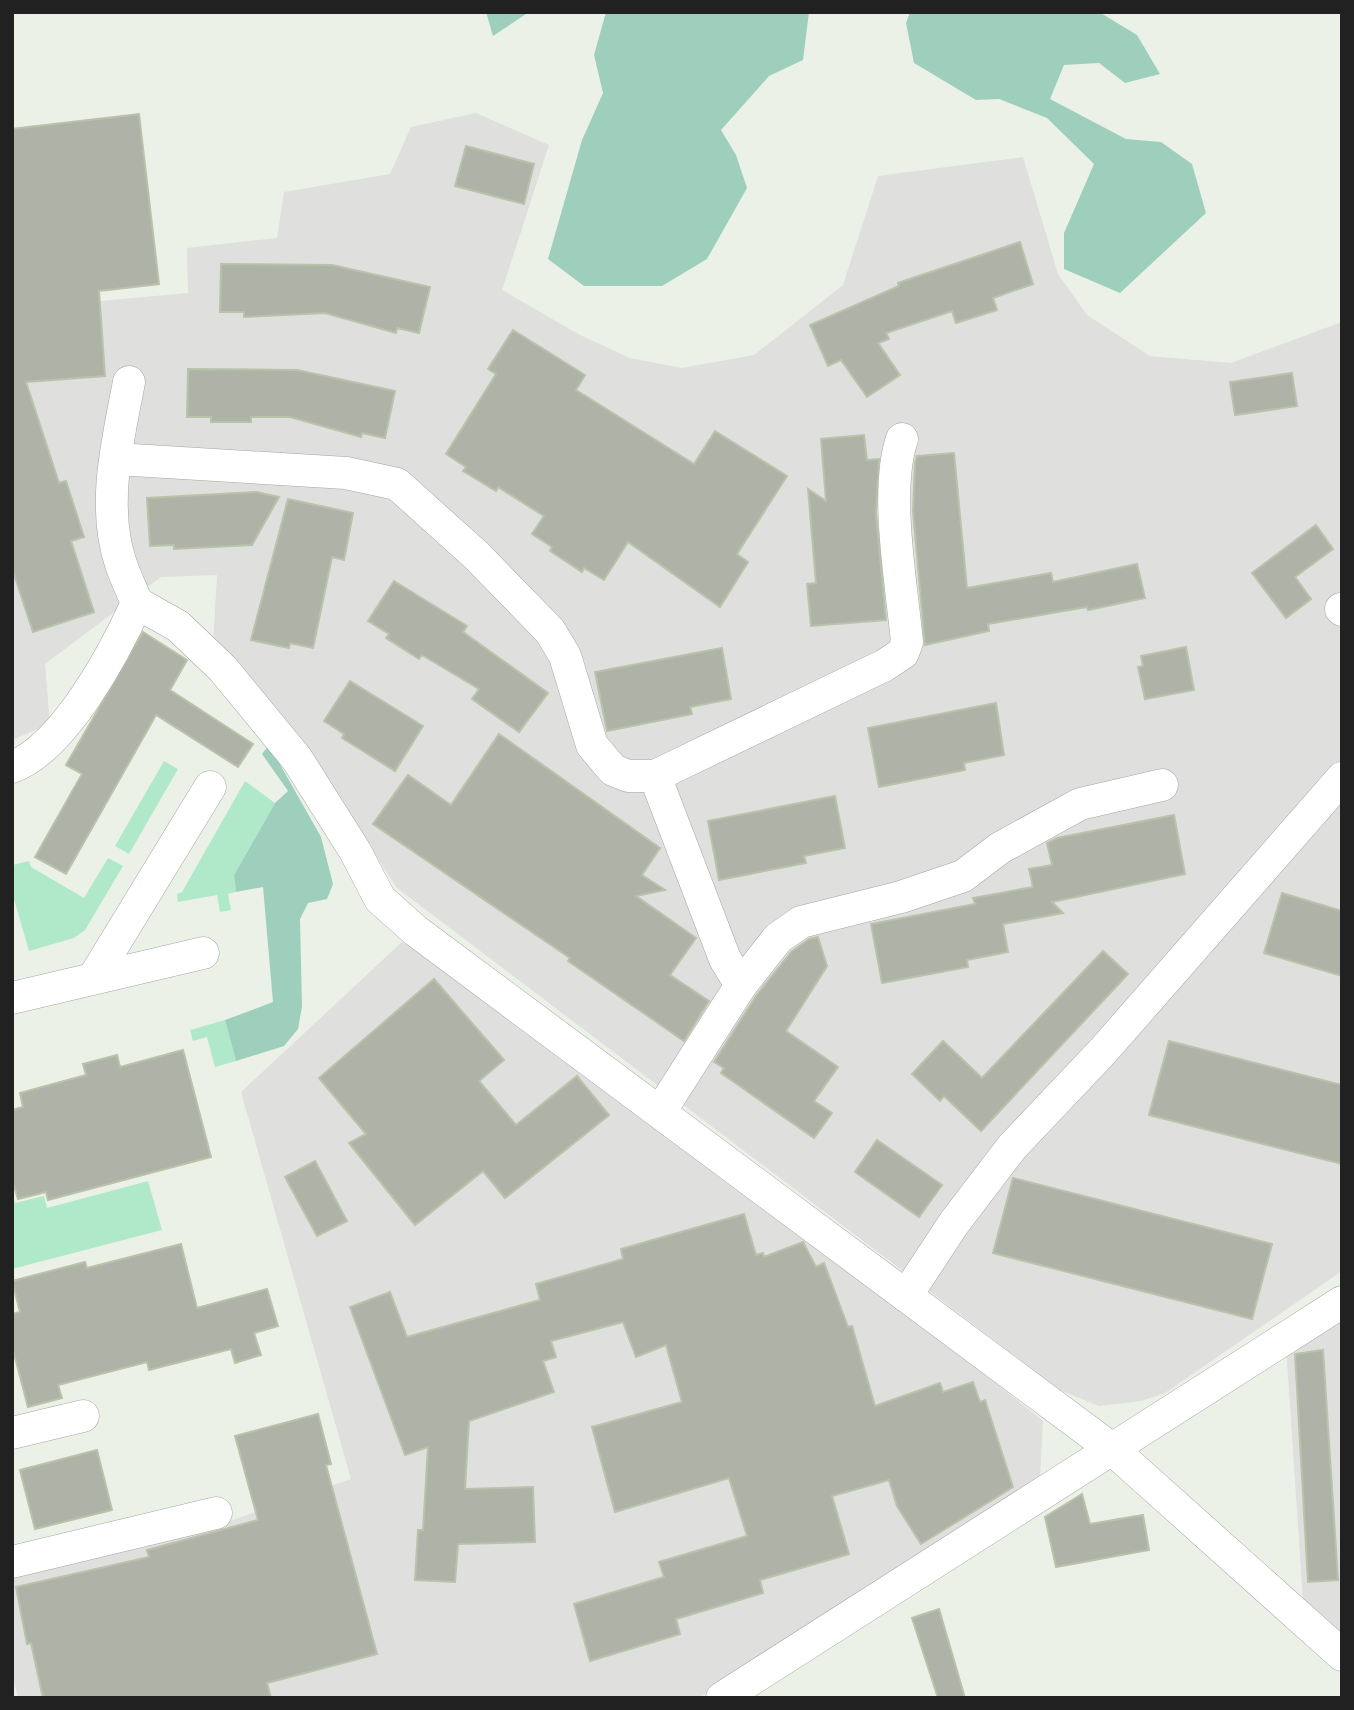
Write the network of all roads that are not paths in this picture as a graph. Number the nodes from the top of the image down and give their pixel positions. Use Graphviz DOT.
graph roads {
  1 [pos="129,382"];
  2 [pos="902,439"];
  3 [pos="116,458"];
  4 [pos="137,603"];
  5 [pos="12,766"];
  6 [pos="655,776"];
  7 [pos="1342,778"];
  8 [pos="1162,785"];
  9 [pos="210,787"];
  10 [pos="203,953"];
  11 [pos="94,978"];
  12 [pos="741,985"];
  13 [pos="12,998"];
  14 [pos="660,1112"];
  15 [pos="906,1296"];
  16 [pos="1342,1302"];
  17 [pos="83,1416"];
  18 [pos="12,1433"];
  19 [pos="1112,1449"];
  20 [pos="216,1513"];
  21 [pos="12,1562"];
  22 [pos="1342,1655"];
  23 [pos="722,1698"];
  1 -- 3 [label="street"];
  2 -- 6 [label="street"];
  3 -- 4 [label="street"];
  3 -- 6 [label="street"];
  4 -- 5 [label="street"];
  4 -- 14 [label="street"];
  6 -- 12 [label="street"];
  7 -- 15 [label="street"];
  8 -- 12 [label="street"];
  9 -- 11 [label="street"];
  10 -- 11 [label="street"];
  11 -- 13 [label="street"];
  12 -- 14 [label="street"];
  14 -- 15 [label="street"];
  15 -- 19 [label="street"];
  16 -- 19 [label="street"];
  17 -- 18 [label="street"];
  19 -- 22 [label="street"];
  19 -- 23 [label="street"];
  20 -- 21 [label="street"];
}
